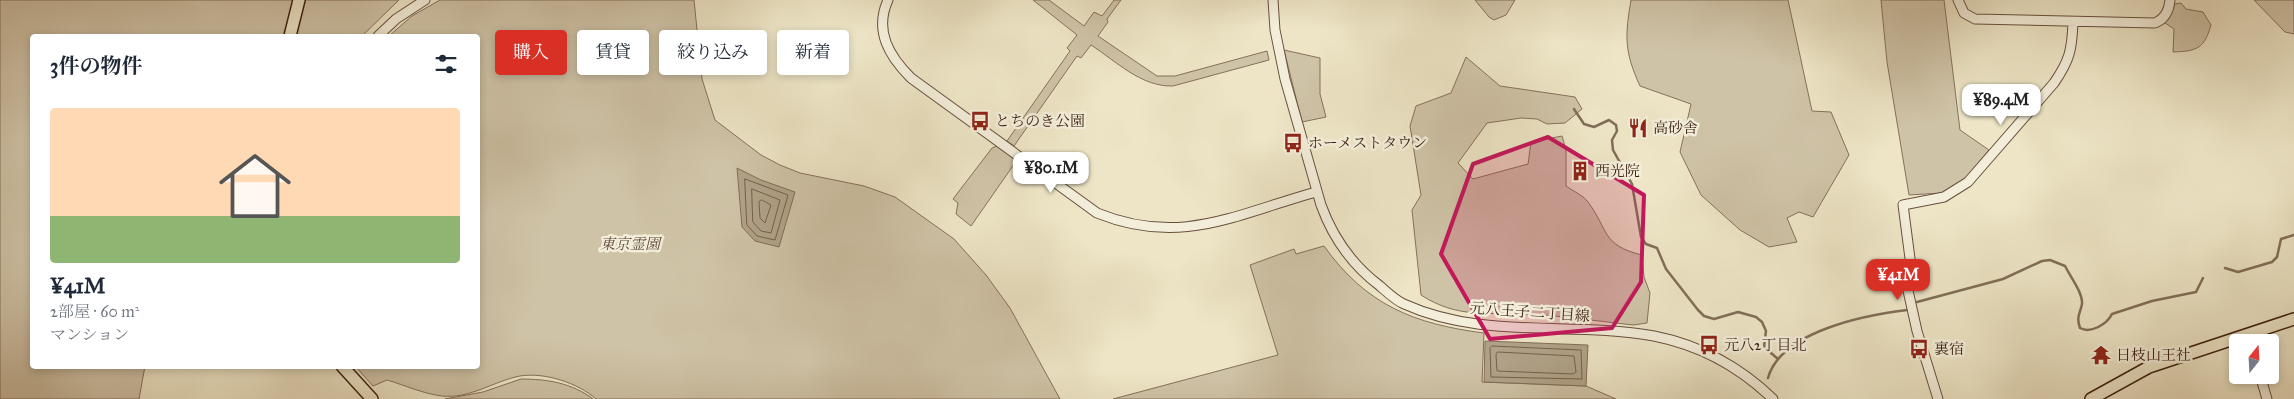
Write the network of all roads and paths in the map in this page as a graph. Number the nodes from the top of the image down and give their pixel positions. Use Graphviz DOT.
graph roads {
  1 [pos="299,0"];
  2 [pos="425,0"];
  3 [pos="888,0"];
  4 [pos="1273,0"];
  5 [pos="1958,0"];
  6 [pos="2170,0"];
  7 [pos="2073,22"];
  8 [pos="290,34"];
  9 [pos="380,34"];
  10 [pos="1316,192"];
  11 [pos="2294,319"];
  12 [pos="2259,334"];
  13 [pos="2229,344"];
  14 [pos="345,369"];
  15 [pos="2263,384"];
  16 [pos="372,399"];
  17 [pos="1773,399"];
  18 [pos="1938,399"];
  19 [pos="2092,399"];
  20 [pos="2267,399"];
  1 -- 8 [label="main road"];
  2 -- 9 [label="street"];
  3 -- 10 [label="street"];
  4 -- 10 [label="street, 元八王子二丁目線"];
  5 -- 7 [label="street"];
  6 -- 7 [label="street"];
  7 -- 18 [label="street"];
  10 -- 17 [label="street, 元八王子二丁目線"];
  11 -- 12 [label="main road"];
  13 -- 19 [label="main road"];
  14 -- 16 [label="main road"];
  15 -- 20 [label="street"];
}
